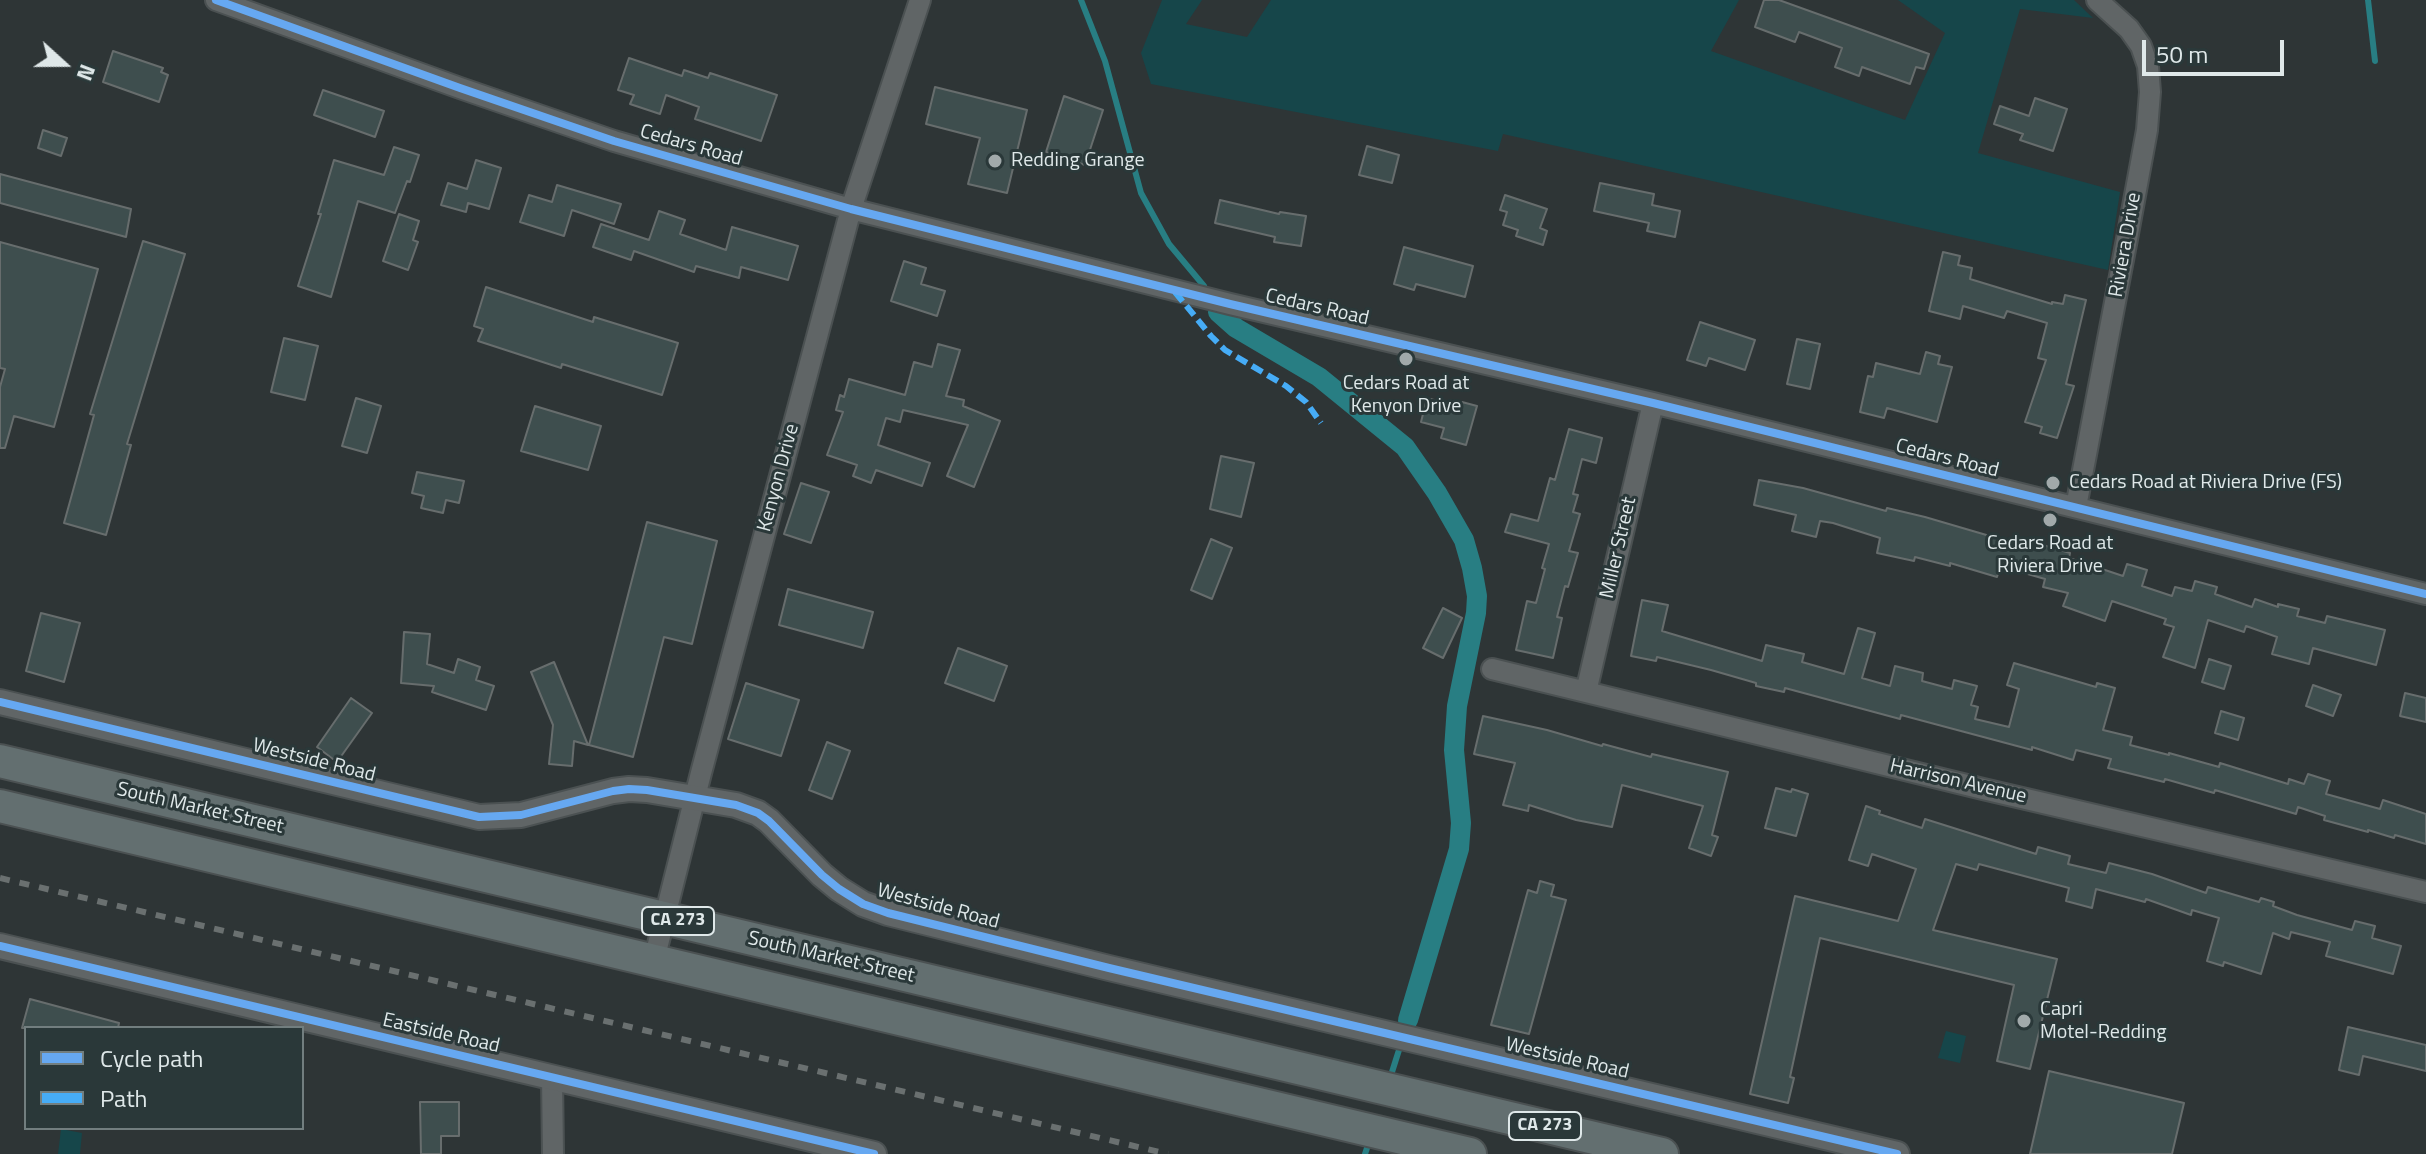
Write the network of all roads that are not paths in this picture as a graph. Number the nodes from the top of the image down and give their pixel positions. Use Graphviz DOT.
graph roads {
  1 [pos="216,0"];
  2 [pos="920,0"];
  3 [pos="2097,0"];
  4 [pos="851,209"];
  5 [pos="1653,403"];
  6 [pos="2076,507"];
  7 [pos="2426,594"];
  8 [pos="1492,669"];
  9 [pos="1586,692"];
  10 [pos="0,702"];
  11 [pos="0,761"];
  12 [pos="695,797"];
  13 [pos="0,806"];
  14 [pos="2426,892"];
  15 [pos="666,918"];
  16 [pos="0,946"];
  17 [pos="654,960"];
  18 [pos="552,1077"];
  19 [pos="821,1148"];
  20 [pos="553,1154"];
  21 [pos="874,1154"];
  22 [pos="1470,1154"];
  23 [pos="1662,1154"];
  24 [pos="1897,1154"];
  1 -- 4 [label="street, Cedars Road"];
  2 -- 4 [label="street, Kenyon Drive"];
  3 -- 6 [label="street, Riviera Drive"];
  4 -- 5 [label="street, Cedars Road"];
  4 -- 12 [label="street, Kenyon Drive"];
  5 -- 6 [label="street, Cedars Road"];
  5 -- 9 [label="street, Miller Street"];
  6 -- 7 [label="street, Cedars Road"];
  8 -- 9 [label="street, Harrison Avenue"];
  9 -- 14 [label="street, Harrison Avenue"];
  10 -- 12 [label="street, Westside Road"];
  11 -- 15 [label="main road, South Market Street / CA 273"];
  12 -- 15 [label="street, Kenyon Drive"];
  12 -- 24 [label="street, Westside Road"];
  13 -- 17 [label="main road, CA 273"];
  15 -- 17 [label="street, Kenyon Drive"];
  15 -- 23 [label="main road, South Market Street / CA 273"];
  16 -- 18 [label="street, Eastside Road"];
  17 -- 22 [label="main road, CA 273"];
  18 -- 19 [label="street, Eastside Road"];
  18 -- 20 [label="street"];
  19 -- 21 [label="street, Eastside Road"];
}
